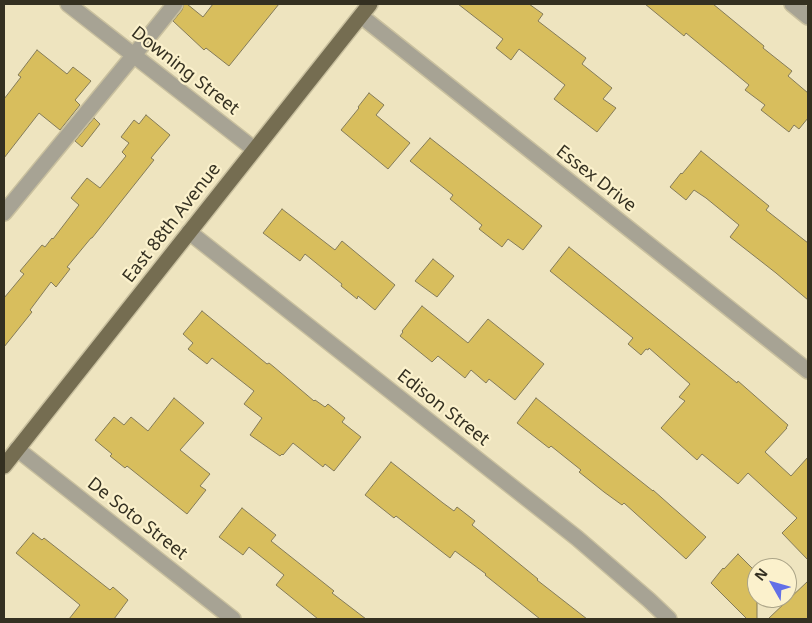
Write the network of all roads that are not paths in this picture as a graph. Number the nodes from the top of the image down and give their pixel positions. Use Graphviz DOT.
graph roads {
  1 [pos="68,4"];
  2 [pos="175,4"];
  3 [pos="792,4"];
  4 [pos="365,10"];
  5 [pos="808,17"];
  6 [pos="134,55"];
  7 [pos="254,149"];
  8 [pos="4,213"];
  9 [pos="190,232"];
  10 [pos="808,371"];
  11 [pos="17,449"];
  12 [pos="4,466"];
  13 [pos="233,619"];
  14 [pos="669,619"];
  1 -- 6 [label="street, Downing Street"];
  2 -- 6 [label="street"];
  3 -- 5 [label="street"];
  4 -- 7 [label="main road, East 88th Avenue"];
  4 -- 10 [label="street, Essex Drive"];
  6 -- 7 [label="street, Downing Street"];
  6 -- 8 [label="street"];
  7 -- 9 [label="main road, East 88th Avenue"];
  9 -- 11 [label="main road, East 88th Avenue"];
  9 -- 14 [label="street, Edison Street"];
  11 -- 12 [label="main road, East 88th Avenue"];
  11 -- 13 [label="street, De Soto Street"];
}
